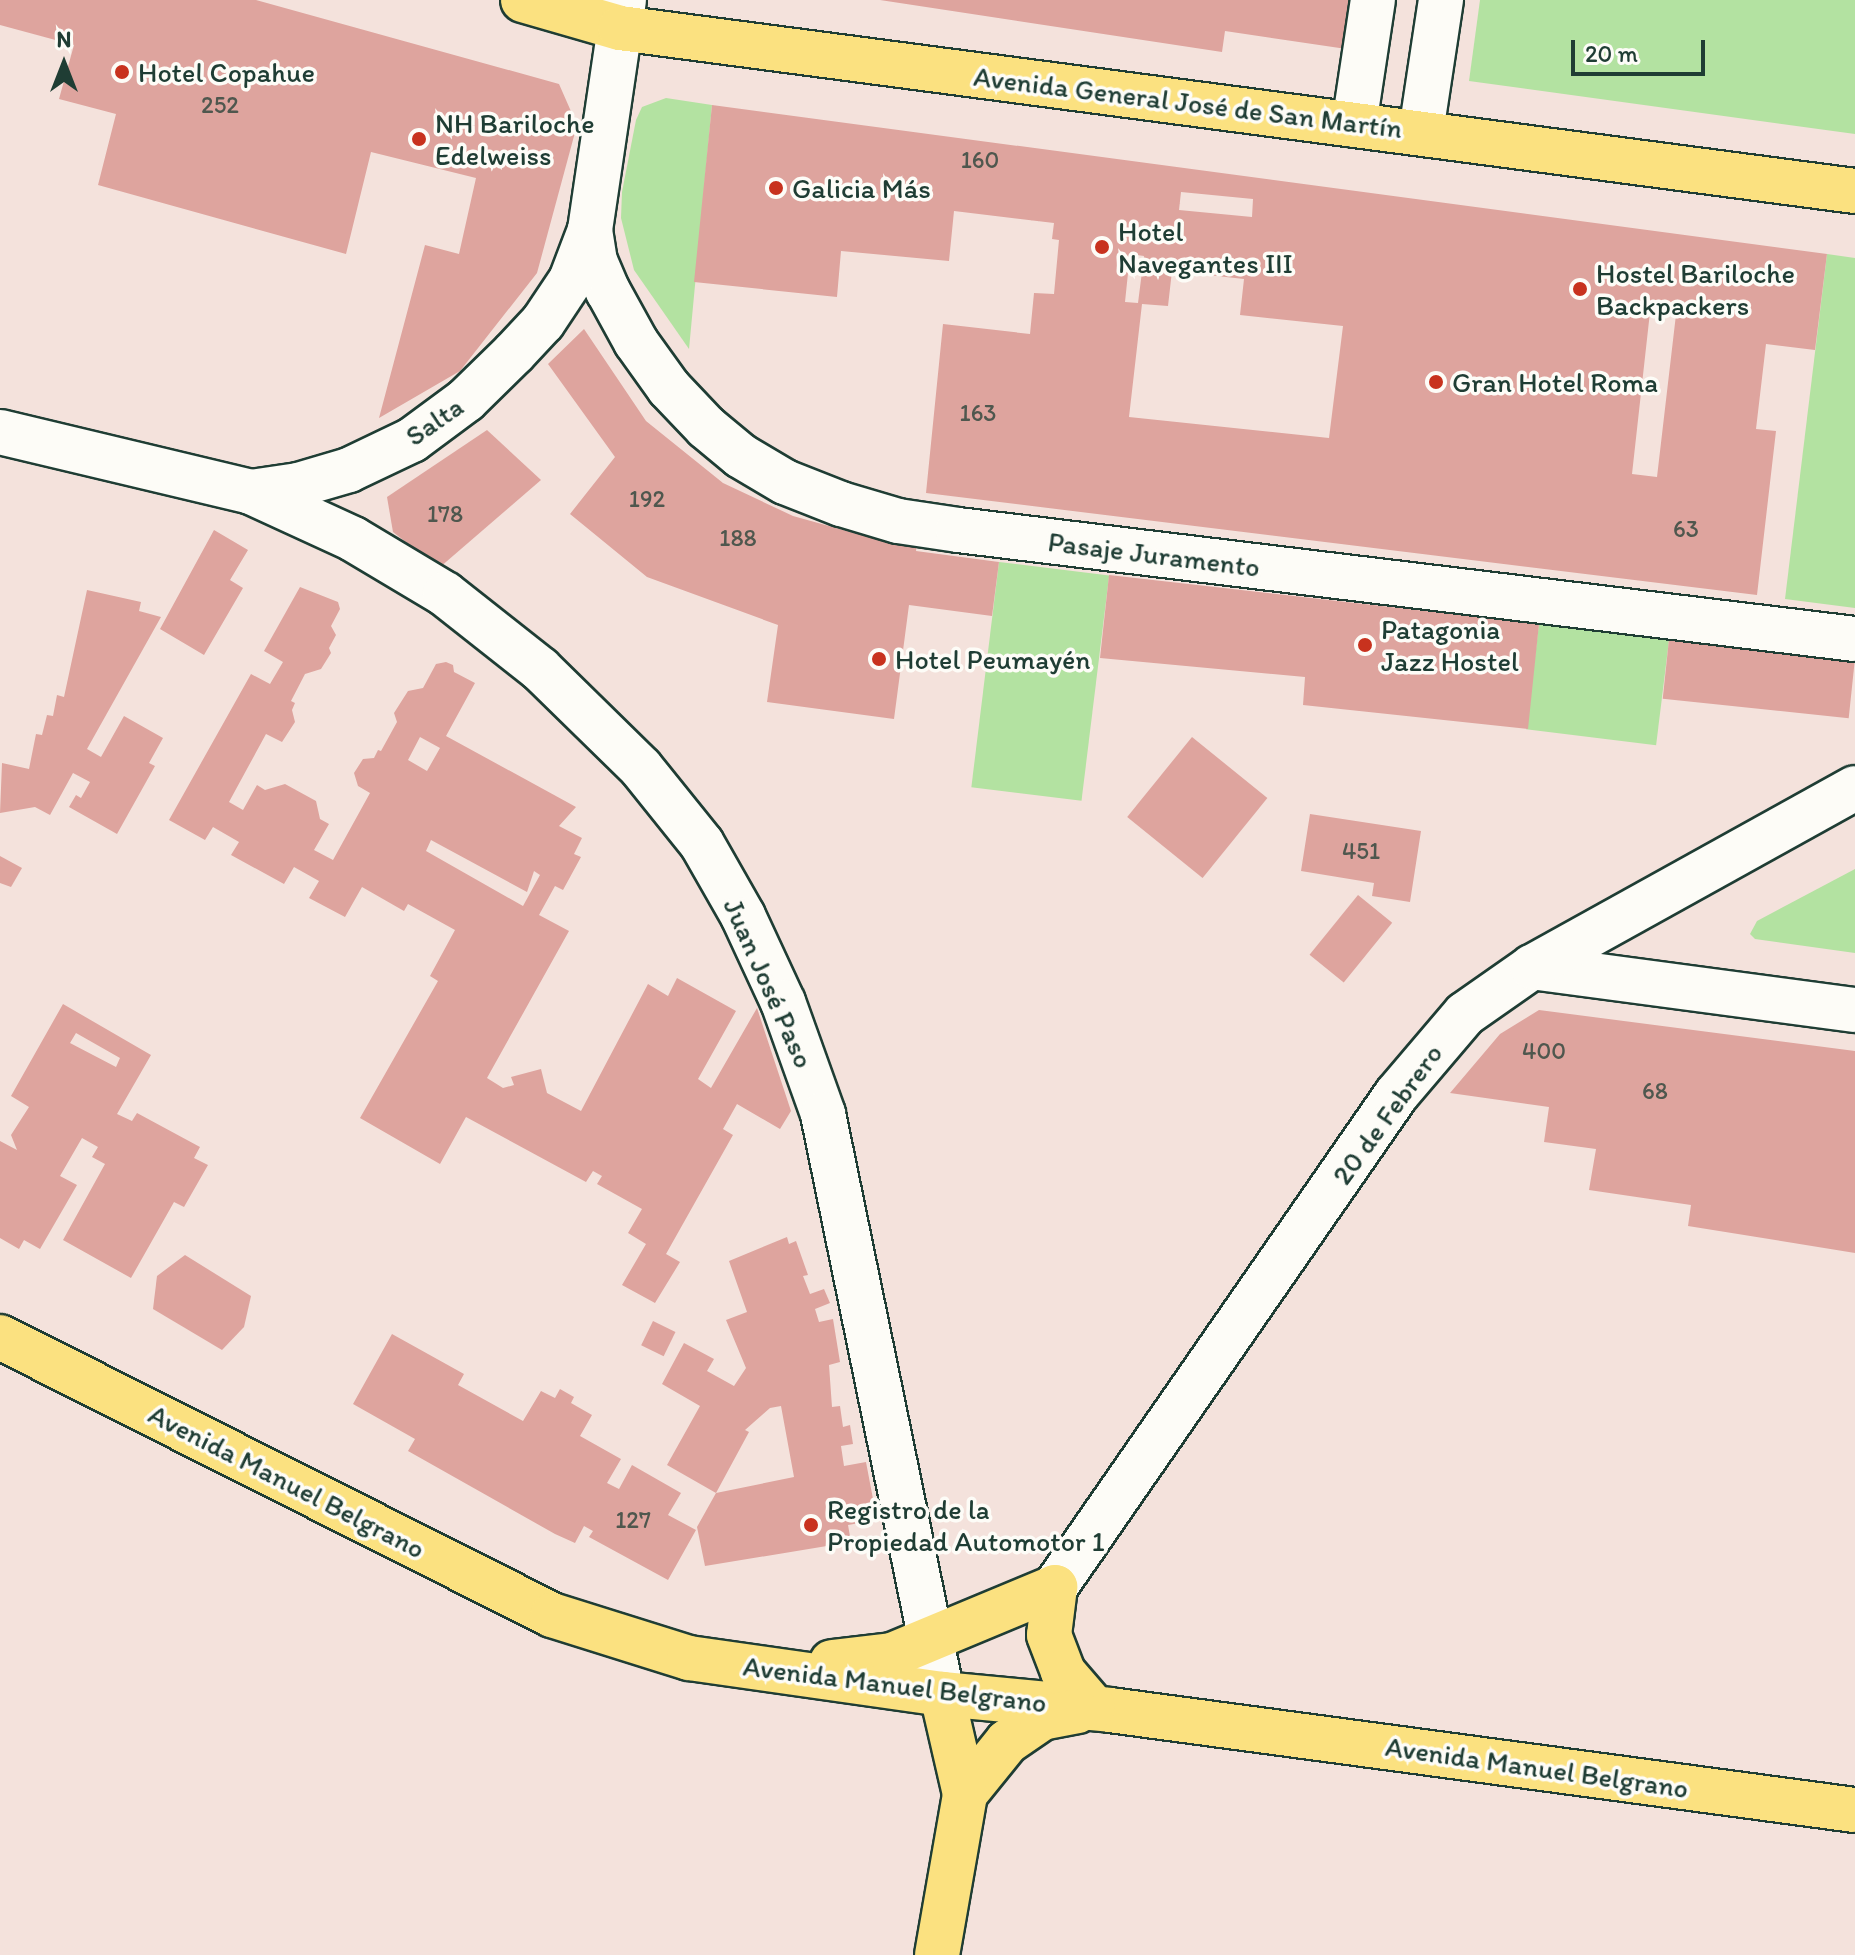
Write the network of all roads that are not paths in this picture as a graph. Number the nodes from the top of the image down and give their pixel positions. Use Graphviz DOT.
graph roads {
  1 [pos="523,0"];
  2 [pos="1373,0"];
  3 [pos="1441,0"];
  4 [pos="622,14"];
  5 [pos="1354,125"];
  6 [pos="1421,132"];
  7 [pos="1855,191"];
  8 [pos="590,230"];
  9 [pos="0,432"];
  10 [pos="251,492"];
  11 [pos="1855,639"];
  12 [pos="1855,788"];
  13 [pos="1532,967"];
  14 [pos="1855,1010"];
  15 [pos="0,1337"];
  16 [pos="1055,1587"];
  17 [pos="932,1639"];
  18 [pos="766,1669"];
  19 [pos="942,1694"];
  20 [pos="1093,1707"];
  21 [pos="965,1794"];
  22 [pos="1855,1810"];
  23 [pos="937,1955"];
  1 -- 4 [label="main road, Avenida General José de San Martín"];
  2 -- 5 [label="street"];
  3 -- 6 [label="street"];
  4 -- 5 [label="main road, Avenida General José de San Martín"];
  4 -- 8 [label="street, Salta"];
  5 -- 6 [label="main road, Avenida General José de San Martín"];
  6 -- 7 [label="main road, Avenida General José de San Martín"];
  8 -- 10 [label="street, Salta"];
  8 -- 11 [label="street, Pasaje Juramento"];
  9 -- 10 [label="street, Salta"];
  10 -- 17 [label="street, Juan José Paso"];
  12 -- 13 [label="street, 20 de Febrero"];
  13 -- 14 [label="street"];
  13 -- 16 [label="street, 20 de Febrero"];
  15 -- 18 [label="main road, Avenida Manuel Belgrano"];
  16 -- 17 [label="main road"];
  16 -- 20 [label="main road"];
  17 -- 18 [label="main road"];
  17 -- 19 [label="street, Juan José Paso"];
  18 -- 19 [label="main road, Avenida Manuel Belgrano"];
  19 -- 20 [label="main road, Avenida Manuel Belgrano"];
  19 -- 21 [label="main road"];
  20 -- 21 [label="main road"];
  20 -- 22 [label="main road, Avenida Manuel Belgrano"];
  21 -- 23 [label="main road"];
}
